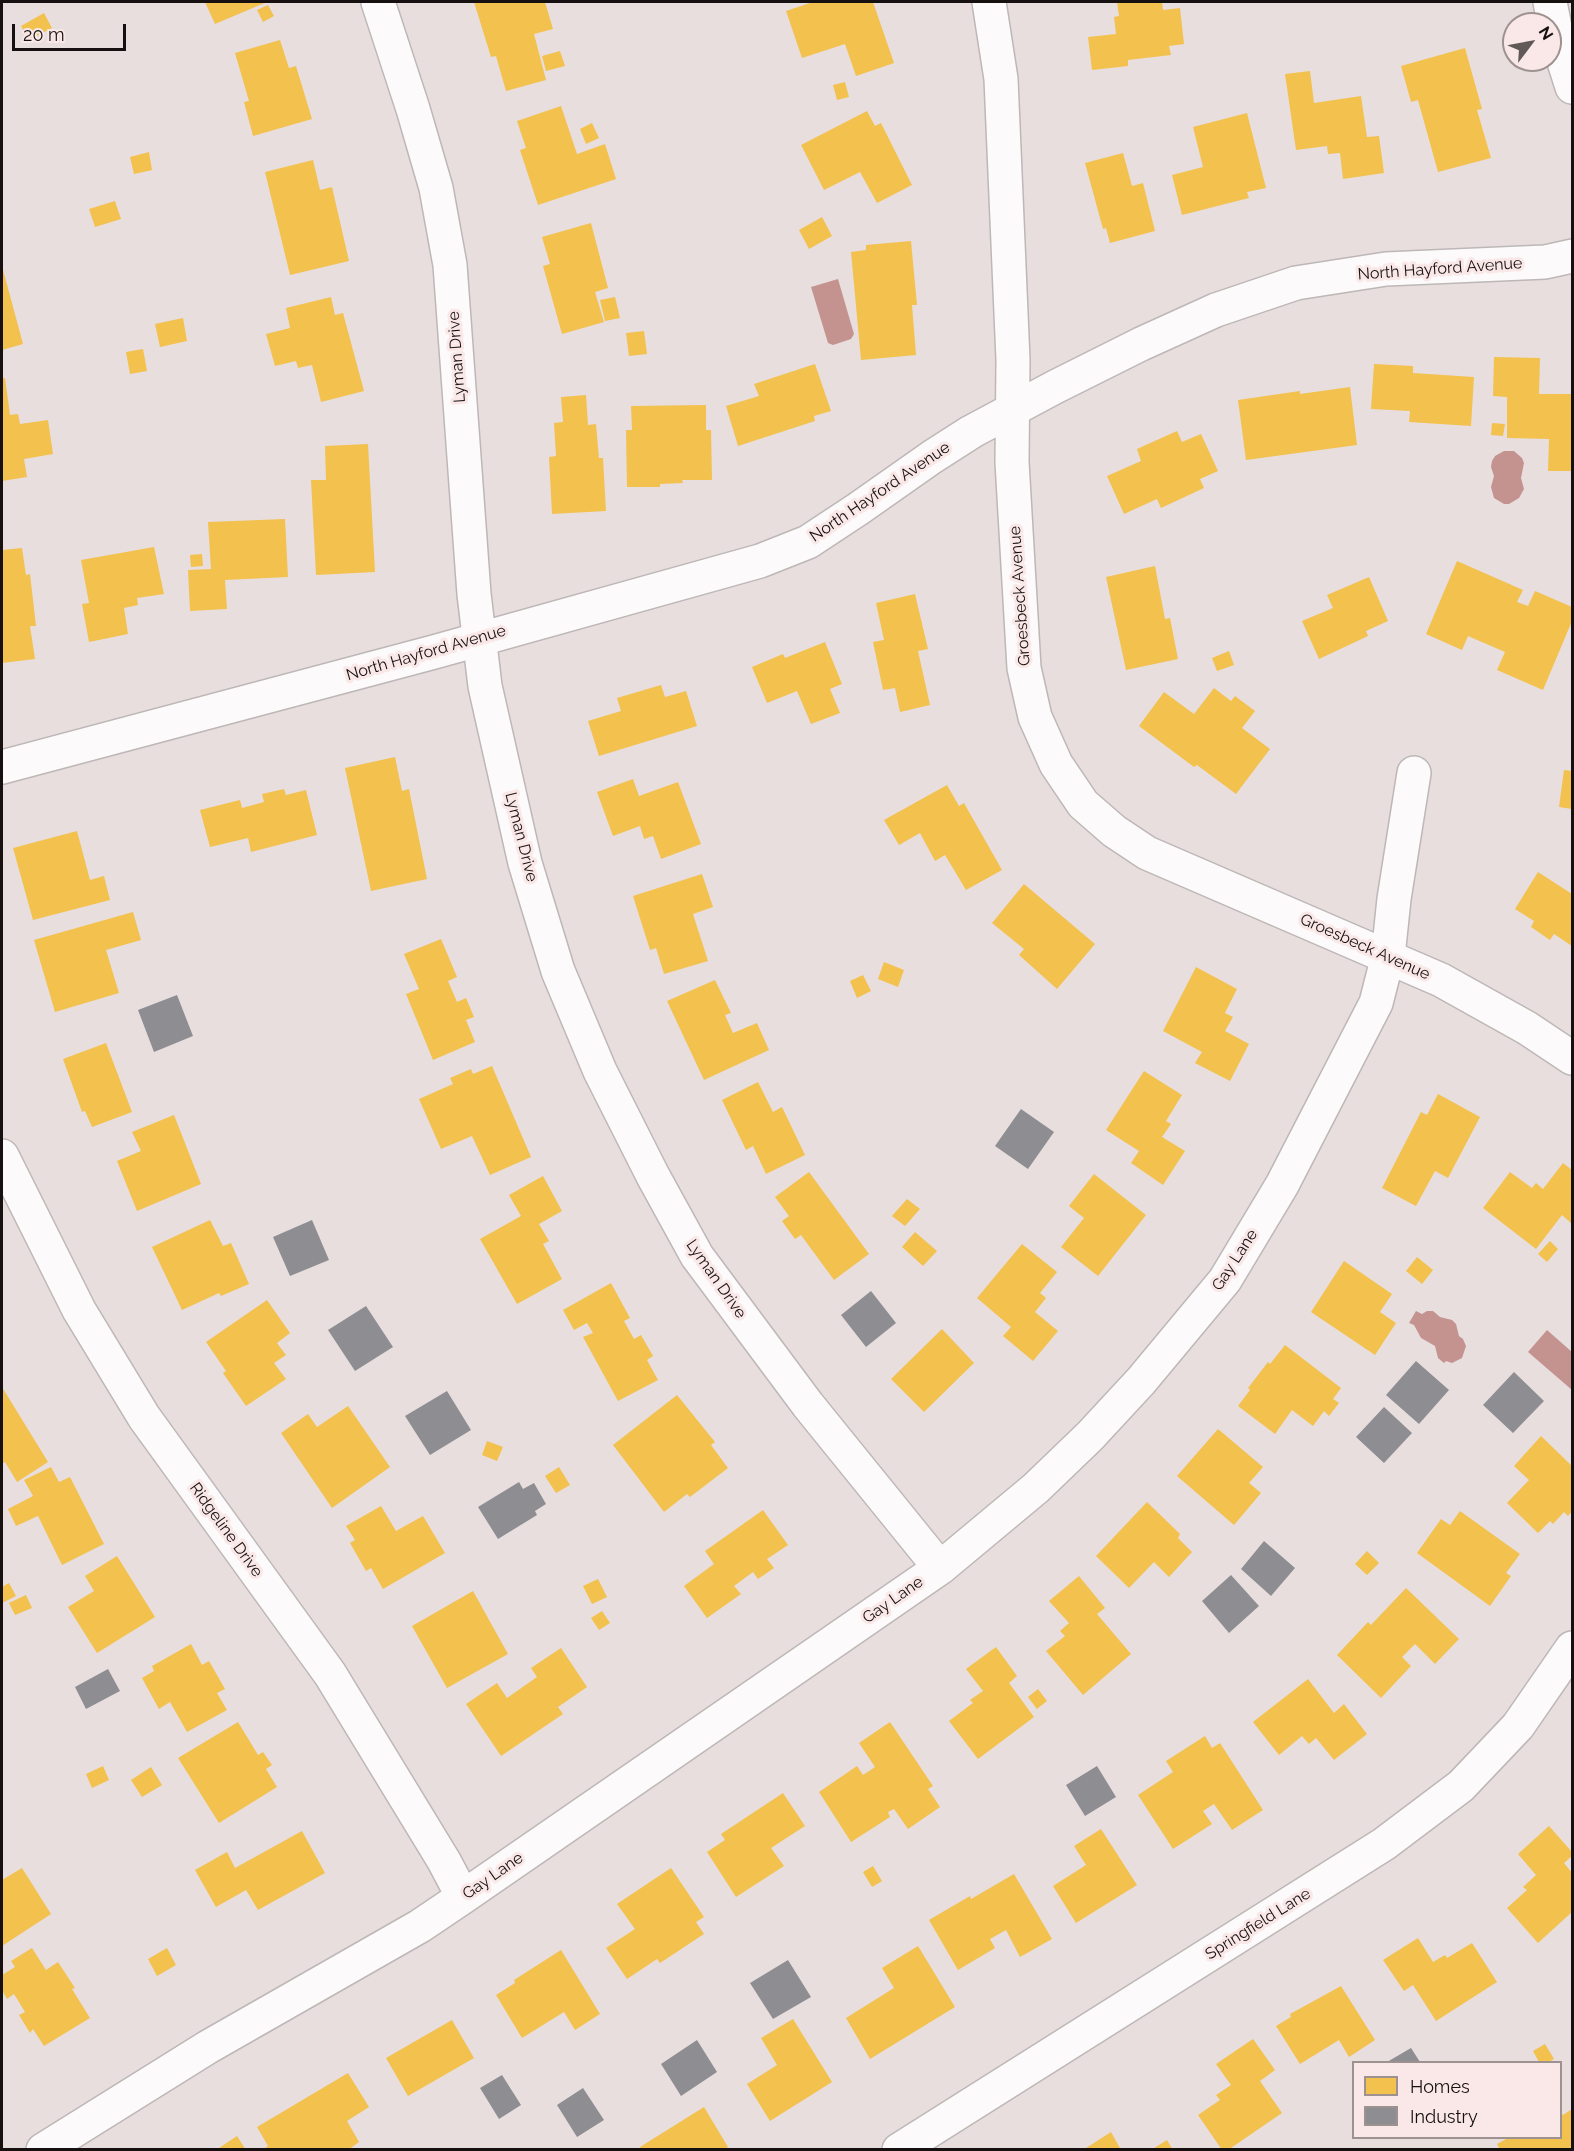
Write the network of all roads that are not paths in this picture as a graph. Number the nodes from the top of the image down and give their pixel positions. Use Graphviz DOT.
graph roads {
  1 [pos="378,2"];
  2 [pos="988,2"];
  3 [pos="1550,2"];
  4 [pos="1572,87"];
  5 [pos="1572,256"];
  6 [pos="1012,410"];
  7 [pos="480,639"];
  8 [pos="2,767"];
  9 [pos="1414,773"];
  10 [pos="1388,956"];
  11 [pos="1572,1058"];
  12 [pos="2,1156"];
  13 [pos="940,1568"];
  14 [pos="1572,1648"];
  15 [pos="463,1897"];
  16 [pos="43,2150"];
  17 [pos="899,2150"];
  1 -- 7 [label="street, Lyman Drive"];
  2 -- 6 [label="street, Groesbeck Avenue"];
  3 -- 4 [label="street"];
  5 -- 6 [label="street, North Hayford Avenue"];
  6 -- 7 [label="street, North Hayford Avenue"];
  6 -- 10 [label="street, Groesbeck Avenue"];
  7 -- 8 [label="street, North Hayford Avenue"];
  7 -- 13 [label="street, Lyman Drive"];
  9 -- 10 [label="street, Gay Lane"];
  10 -- 11 [label="street, Groesbeck Avenue"];
  10 -- 13 [label="street, Gay Lane"];
  12 -- 15 [label="street, Ridgeline Drive"];
  13 -- 15 [label="street, Gay Lane"];
  14 -- 17 [label="street, Springfield Lane"];
  15 -- 16 [label="street, Gay Lane"];
}
